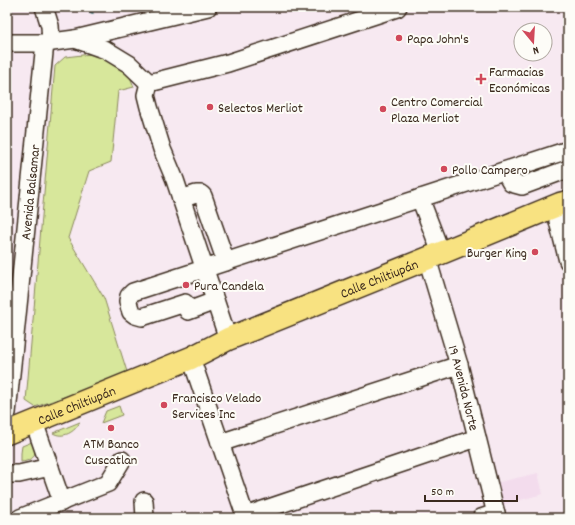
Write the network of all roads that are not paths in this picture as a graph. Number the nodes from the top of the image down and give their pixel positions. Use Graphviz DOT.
graph roads {
  1 [pos="44,7"];
  2 [pos="208,7"];
  3 [pos="398,7"];
  4 [pos="183,10"];
  5 [pos="75,39"];
  6 [pos="7,43"];
  7 [pos="48,43"];
  8 [pos="149,83"];
  9 [pos="568,150"];
  10 [pos="568,170"];
  11 [pos="504,171"];
  12 [pos="420,198"];
  13 [pos="181,199"];
  14 [pos="568,202"];
  15 [pos="563,218"];
  16 [pos="433,261"];
  17 [pos="226,262"];
  18 [pos="568,262"];
  19 [pos="204,269"];
  20 [pos="215,301"];
  21 [pos="228,339"];
  22 [pos="191,358"];
  23 [pos="459,365"];
  24 [pos="7,414"];
  25 [pos="34,422"];
  26 [pos="7,433"];
  27 [pos="477,438"];
  28 [pos="220,442"];
  29 [pos="122,460"];
  30 [pos="50,467"];
  31 [pos="7,474"];
  32 [pos="144,501"];
  33 [pos="62,502"];
  34 [pos="491,516"];
  35 [pos="246,517"];
  36 [pos="20,518"];
  37 [pos="145,518"];
  1 -- 7 [label="street, Avenida Balsamar"];
  2 -- 4 [label="street"];
  3 -- 8 [label="street"];
  4 -- 5 [label="street"];
  5 -- 7 [label="street"];
  5 -- 8 [label="street"];
  6 -- 7 [label="street"];
  7 -- 24 [label="street, Avenida Balsamar"];
  8 -- 13 [label="street"];
  9 -- 11 [label="street"];
  10 -- 11 [label="street"];
  11 -- 12 [label="street"];
  12 -- 16 [label="street, 19 Avenida Norte"];
  12 -- 17 [label="street"];
  13 -- 17 [label="street"];
  13 -- 19 [label="street"];
  14 -- 16 [label="main road, Calle Chiltiupán"];
  15 -- 16 [label="main road, Calle Chiltiupán"];
  15 -- 18 [label="street"];
  16 -- 21 [label="main road, Calle Chiltiupán"];
  16 -- 22 [label="main road, Calle Chiltiupán"];
  16 -- 23 [label="street, 19 Avenida Norte"];
  17 -- 19 [label="street"];
  19 -- 20 [label="street"];
  19 -- 20 [label="street"];
  20 -- 21 [label="street"];
  21 -- 22 [label="main road, Calle Chiltiupán"];
  22 -- 25 [label="main road, Calle Chiltiupán"];
  22 -- 28 [label="street"];
  23 -- 27 [label="street, 19 Avenida Norte"];
  23 -- 28 [label="street"];
  25 -- 26 [label="main road, Calle Chiltiupán"];
  25 -- 30 [label="street"];
  27 -- 34 [label="street, 19 Avenida Norte"];
  27 -- 35 [label="street"];
  28 -- 35 [label="street"];
  29 -- 33 [label="street"];
  30 -- 31 [label="street"];
  30 -- 33 [label="street"];
  32 -- 37 [label="street"];
  33 -- 36 [label="street"];
}
